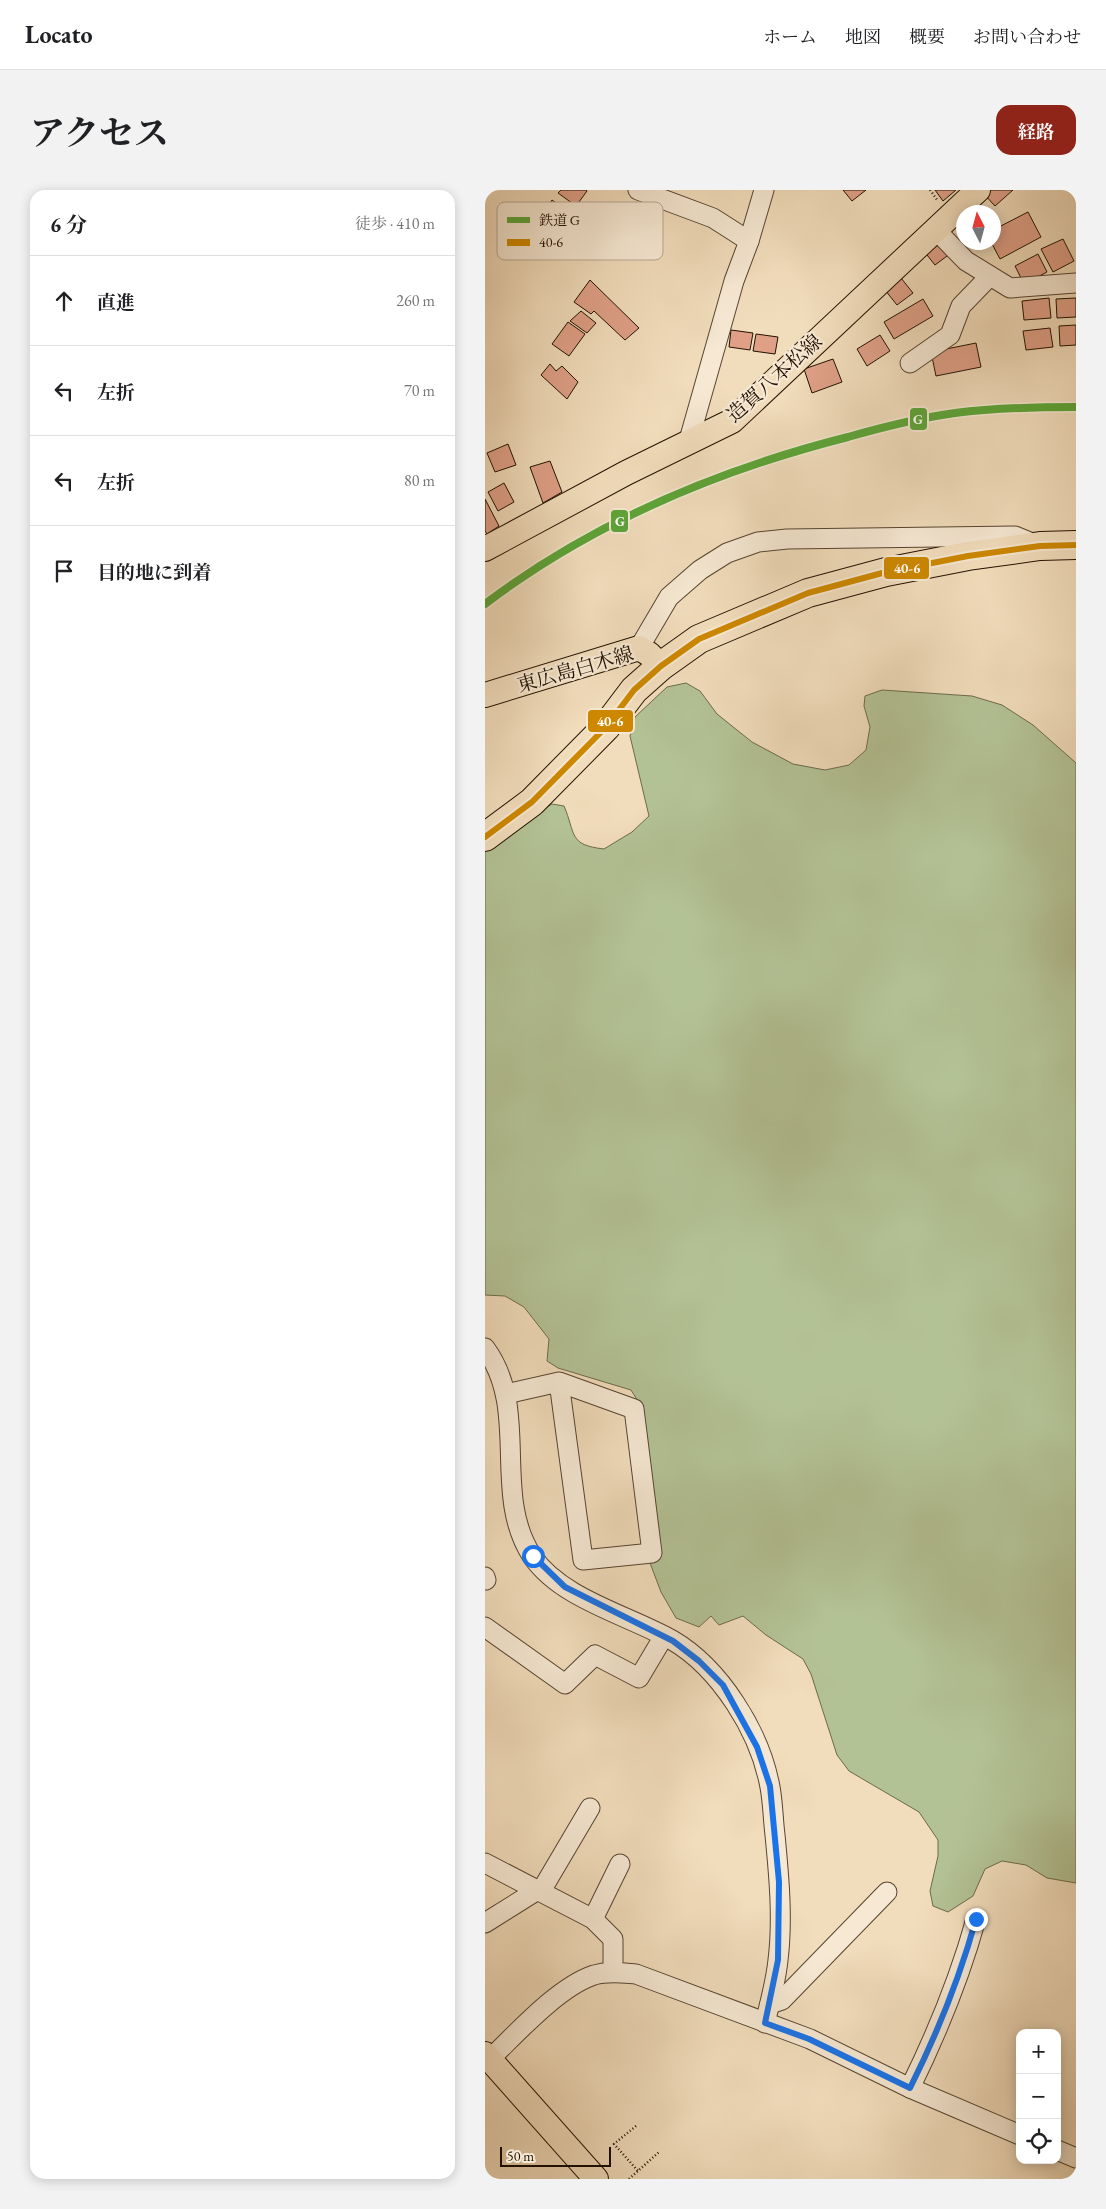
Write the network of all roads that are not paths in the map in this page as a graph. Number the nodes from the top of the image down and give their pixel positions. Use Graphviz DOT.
graph roads {
  1 [pos="638,190"];
  2 [pos="764,190"];
  3 [pos="977,190"];
  4 [pos="936,230"];
  5 [pos="749,241"];
  6 [pos="990,276"];
  7 [pos="1076,282"];
  8 [pos="910,363"];
  9 [pos="689,440"];
  10 [pos="1076,544"];
  11 [pos="1040,546"];
  12 [pos="485,549"];
  13 [pos="639,648"];
  14 [pos="661,666"];
  15 [pos="485,695"];
  16 [pos="485,837"];
  17 [pos="485,1348"];
  18 [pos="559,1382"];
  19 [pos="506,1394"];
  20 [pos="485,1627"];
  21 [pos="664,1636"];
  22 [pos="589,1808"];
  23 [pos="485,1863"];
  24 [pos="620,1864"];
  25 [pos="538,1891"];
  26 [pos="887,1892"];
  27 [pos="593,1919"];
  28 [pos="976,1919"];
  29 [pos="485,1923"];
  30 [pos="613,1972"];
  31 [pos="770,2004"];
  32 [pos="765,2023"];
  33 [pos="487,2057"];
  34 [pos="910,2088"];
  35 [pos="1016,2133"];
  36 [pos="1061,2152"];
  37 [pos="1076,2158"];
  38 [pos="596,2179"];
  1 -- 5 [label="street"];
  2 -- 5 [label="street"];
  3 -- 4 [label="main road, 造賀八本松線"];
  4 -- 6 [label="street"];
  4 -- 9 [label="main road, 造賀八本松線"];
  5 -- 9 [label="street"];
  6 -- 7 [label="street"];
  6 -- 8 [label="street"];
  9 -- 12 [label="main road, 造賀八本松線"];
  10 -- 11 [label="highway"];
  11 -- 13 [label="street"];
  11 -- 14 [label="highway"];
  13 -- 14 [label="main road, 東広島白木線"];
  13 -- 15 [label="main road, 東広島白木線"];
  14 -- 16 [label="highway"];
  17 -- 19 [label="street"];
  18 -- 18 [label="street"];
  18 -- 19 [label="street"];
  19 -- 21 [label="street"];
  20 -- 21 [label="street"];
  21 -- 31 [label="street"];
  22 -- 25 [label="street"];
  23 -- 25 [label="street"];
  24 -- 27 [label="street"];
  25 -- 27 [label="street"];
  25 -- 29 [label="street"];
  26 -- 31 [label="street"];
  27 -- 30 [label="street"];
  28 -- 34 [label="street"];
  30 -- 32 [label="street"];
  30 -- 33 [label="street"];
  31 -- 32 [label="street"];
  32 -- 34 [label="street"];
  33 -- 38 [label="main road"];
  34 -- 35 [label="street"];
  36 -- 37 [label="street"];
}
